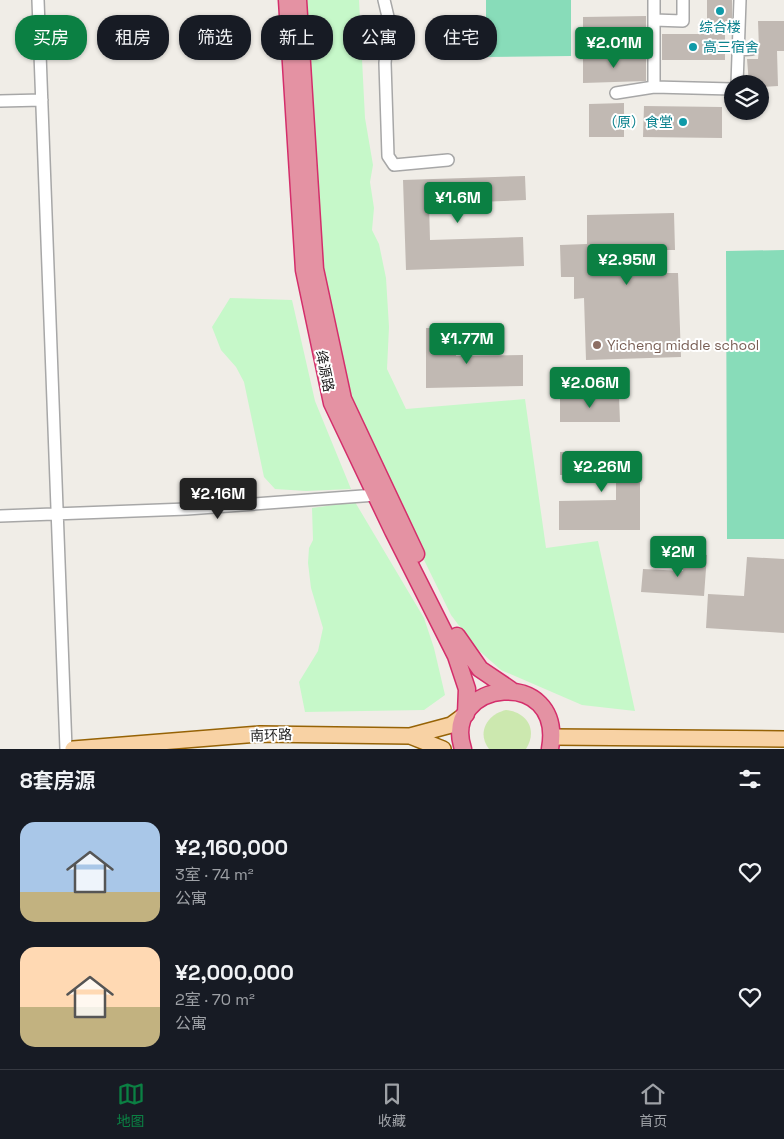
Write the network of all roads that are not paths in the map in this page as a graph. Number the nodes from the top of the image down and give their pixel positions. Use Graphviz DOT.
graph roads {
  1 [pos="38,0"];
  2 [pos="287,0"];
  3 [pos="298,0"];
  4 [pos="384,0"];
  5 [pos="654,0"];
  6 [pos="683,0"];
  7 [pos="740,0"];
  8 [pos="654,20"];
  9 [pos="752,49"];
  10 [pos="738,50"];
  11 [pos="737,75"];
  12 [pos="654,87"];
  13 [pos="724,89"];
  14 [pos="616,93"];
  15 [pos="42,100"];
  16 [pos="0,101"];
  17 [pos="448,160"];
  18 [pos="376,495"];
  19 [pos="58,515"];
  20 [pos="0,516"];
  21 [pos="511,690"];
  22 [pos="466,714"];
  23 [pos="410,736"];
  24 [pos="784,739"];
  25 [pos="551,745"];
  26 [pos="66,749"];
  27 [pos="73,749"];
  28 [pos="443,749"];
  29 [pos="463,749"];
  1 -- 15 [label="street"];
  2 -- 18 [label="highway, 绛源路"];
  3 -- 21 [label="highway, 绛源路"];
  4 -- 17 [label="street"];
  5 -- 8 [label="street"];
  6 -- 8 [label="street"];
  7 -- 10 [label="street"];
  8 -- 12 [label="street"];
  9 -- 10 [label="street"];
  10 -- 11 [label="street"];
  12 -- 13 [label="street"];
  12 -- 14 [label="street"];
  15 -- 16 [label="street"];
  15 -- 19 [label="street"];
  18 -- 19 [label="street"];
  18 -- 22 [label="highway, 绛源路"];
  19 -- 20 [label="street"];
  19 -- 26 [label="street"];
  21 -- 22 [label="highway"];
  21 -- 25 [label="highway, 绛源路"];
  22 -- 23 [label="main road, 南环路"];
  22 -- 29 [label="highway, 绛源路"];
  23 -- 27 [label="main road, 南环路"];
  23 -- 28 [label="main road, 南环路"];
  24 -- 25 [label="main road"];
}
